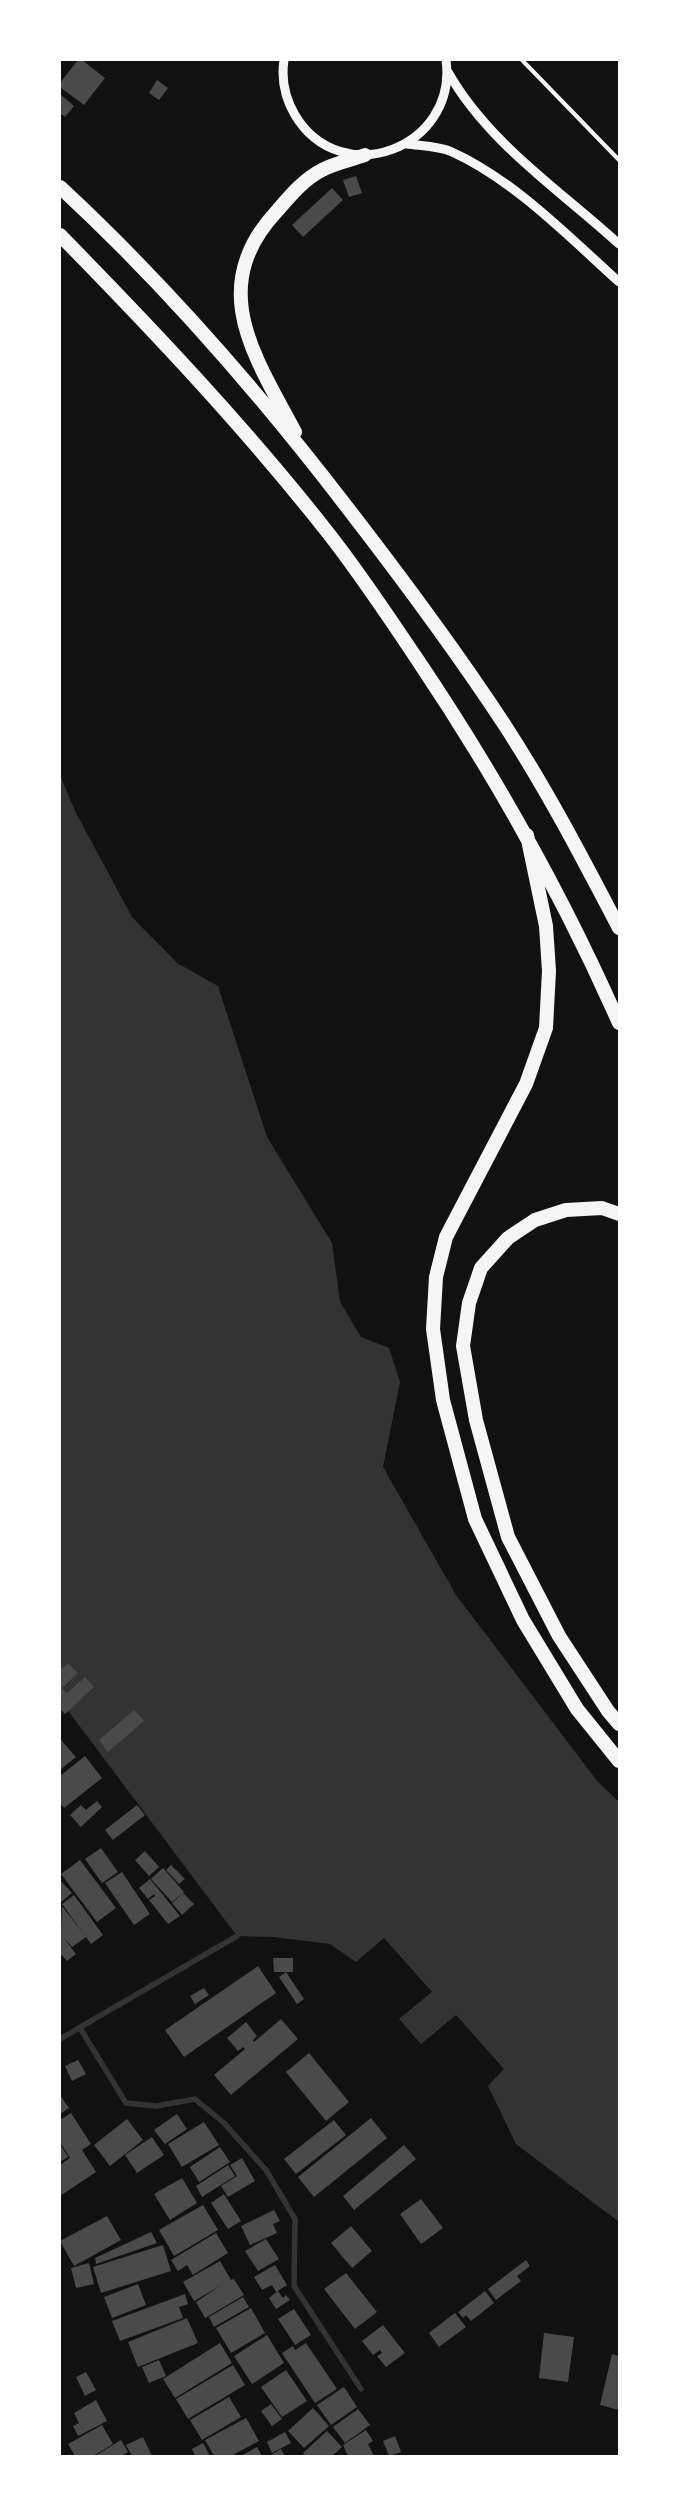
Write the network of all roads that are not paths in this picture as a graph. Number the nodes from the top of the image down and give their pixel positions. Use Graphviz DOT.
graph roads {
  1 [pos="284,60"];
  2 [pos="446,60"];
  3 [pos="522,60"];
  4 [pos="448,71"];
  5 [pos="407,144"];
  6 [pos="365,155"];
  7 [pos="619,160"];
  8 [pos="60,187"];
  9 [pos="60,235"];
  10 [pos="619,244"];
  11 [pos="619,282"];
  12 [pos="307,454"];
  13 [pos="527,834"];
  14 [pos="619,928"];
  15 [pos="619,1022"];
  16 [pos="619,1214"];
  17 [pos="619,1724"];
  18 [pos="619,1761"];
  1 -- 6 [label="street"];
  2 -- 4 [label="street"];
  3 -- 7 [label="lane"];
  4 -- 5 [label="street"];
  4 -- 10 [label="street"];
  5 -- 6 [label="street"];
  5 -- 11 [label="street"];
  6 -- 12 [label="highway"];
  8 -- 12 [label="highway"];
  9 -- 13 [label="highway"];
  12 -- 14 [label="highway"];
  13 -- 15 [label="highway"];
  13 -- 18 [label="highway"];
  16 -- 17 [label="highway"];
}
